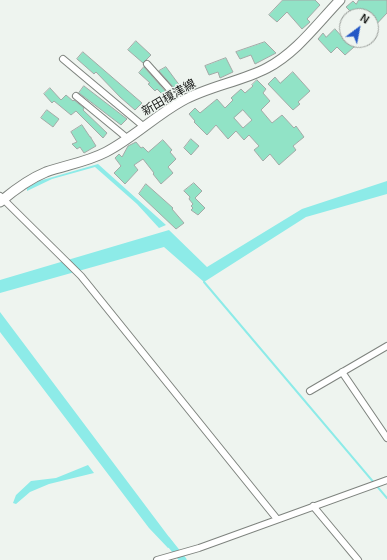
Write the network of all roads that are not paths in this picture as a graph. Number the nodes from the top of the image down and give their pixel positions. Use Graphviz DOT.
graph roads {
  1 [pos="340,0"];
  2 [pos="63,59"];
  3 [pos="147,64"];
  4 [pos="76,96"];
  5 [pos="181,102"];
  6 [pos="143,126"];
  7 [pos="127,138"];
  8 [pos="1,199"];
  9 [pos="387,346"];
  10 [pos="342,372"];
  11 [pos="310,390"];
  12 [pos="387,438"];
  13 [pos="387,480"];
  14 [pos="313,506"];
  15 [pos="277,519"];
  16 [pos="157,560"];
  17 [pos="358,560"];
  1 -- 5 [label="main road, 新田榎津線"];
  2 -- 6 [label="street"];
  3 -- 5 [label="street"];
  4 -- 7 [label="street"];
  5 -- 6 [label="main road, 新田榎津線"];
  6 -- 7 [label="main road, 新田榎津線"];
  7 -- 8 [label="main road, 新田榎津線"];
  8 -- 15 [label="street"];
  9 -- 10 [label="street"];
  10 -- 11 [label="street"];
  10 -- 12 [label="street"];
  13 -- 14 [label="street"];
  14 -- 15 [label="street"];
  14 -- 17 [label="street"];
  15 -- 16 [label="street"];
}
